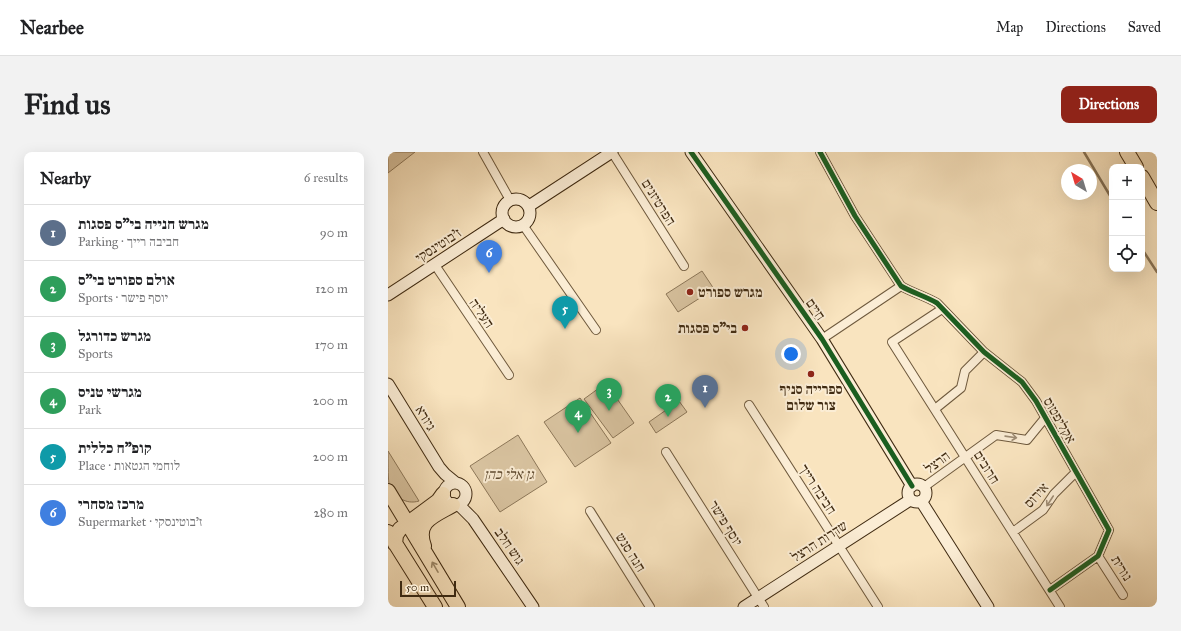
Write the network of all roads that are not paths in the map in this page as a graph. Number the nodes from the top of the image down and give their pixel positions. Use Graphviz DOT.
graph roads {
  1 [pos="483,152"];
  2 [pos="612,152"];
  3 [pos="691,152"];
  4 [pos="820,152"];
  5 [pos="1127,152"];
  6 [pos="1134,164"];
  7 [pos="1145,182"];
  8 [pos="510,200"];
  9 [pos="1157,203"];
  10 [pos="529,206"];
  11 [pos="504,219"];
  12 [pos="523,225"];
  13 [pos="434,265"];
  14 [pos="684,266"];
  15 [pos="901,286"];
  16 [pos="388,295"];
  17 [pos="942,309"];
  18 [pos="596,330"];
  19 [pos="822,338"];
  20 [pos="984,352"];
  21 [pos="509,375"];
  22 [pos="388,384"];
  23 [pos="749,405"];
  24 [pos="935,409"];
  25 [pos="1045,418"];
  26 [pos="666,452"];
  27 [pos="965,457"];
  28 [pos="1076,472"];
  29 [pos="912,486"];
  30 [pos="924,487"];
  31 [pos="449,488"];
  32 [pos="388,491"];
  33 [pos="916,501"];
  34 [pos="396,503"];
  35 [pos="459,503"];
  36 [pos="430,507"];
  37 [pos="590,511"];
  38 [pos="408,523"];
  39 [pos="1013,532"];
  40 [pos="392,538"];
  41 [pos="839,546"];
  42 [pos="425,550"];
  43 [pos="1098,556"];
  44 [pos="1050,590"];
  45 [pos="1123,595"];
  46 [pos="761,602"];
  47 [pos="435,607"];
  48 [pos="458,607"];
  49 [pos="533,607"];
  50 [pos="650,607"];
  51 [pos="744,607"];
  52 [pos="878,607"];
  53 [pos="988,607"];
  54 [pos="1060,607"];
  1 -- 8 [label="street"];
  2 -- 10 [label="street"];
  2 -- 14 [label="street, הפרטיזנים"];
  3 -- 19 [label="street, חיים"];
  4 -- 15 [label="street"];
  5 -- 6 [label="highway"];
  7 -- 9 [label="highway"];
  8 -- 10 [label="street"];
  8 -- 11 [label="street"];
  10 -- 12 [label="street"];
  11 -- 12 [label="street"];
  11 -- 13 [label="street, ז'בוטינסקי"];
  12 -- 18 [label="street"];
  13 -- 16 [label="street, ז'בוטינסקי"];
  13 -- 21 [label="street, העליה"];
  15 -- 17 [label="street, אקליפטוס"];
  15 -- 19 [label="street"];
  17 -- 20 [label="street, אקליפטוס"];
  17 -- 24 [label="street, חרובים"];
  19 -- 29 [label="street, חיים"];
  20 -- 24 [label="street"];
  20 -- 25 [label="street, אקליפטוס"];
  22 -- 31 [label="street, גיורא"];
  23 -- 41 [label="street, חביבה רייך"];
  24 -- 27 [label="street, חרובים"];
  27 -- 25 [label="street, הרצל, one-way"];
  25 -- 28 [label="street, אקליפטוס"];
  26 -- 46 [label="street, יוסף פישר"];
  27 -- 30 [label="street, הרצל"];
  27 -- 39 [label="street, חרובים"];
  28 -- 39 [label="street, אירוס, one-way"];
  28 -- 43 [label="street, אקליפטוס"];
  29 -- 30 [label="street"];
  29 -- 33 [label="street"];
  30 -- 33 [label="street"];
  31 -- 35 [label="street, גוש חלב"];
  31 -- 35 [label="street"];
  31 -- 36 [label="highway"];
  32 -- 34 [label="highway"];
  33 -- 41 [label="street, שדרות הרצל"];
  33 -- 53 [label="street"];
  34 -- 36 [label="highway"];
  34 -- 38 [label="highway"];
  35 -- 42 [label="highway"];
  35 -- 49 [label="street, גוש חלב"];
  36 -- 38 [label="highway"];
  37 -- 50 [label="street, חנה סנש"];
  38 -- 40 [label="highway"];
  38 -- 42 [label="highway"];
  39 -- 44 [label="street, חרובים"];
  40 -- 47 [label="highway"];
  41 -- 46 [label="street, שדרות הרצל"];
  41 -- 52 [label="street, חביבה רייך"];
  48 -- 42 [label="highway, one-way"];
  43 -- 44 [label="street"];
  43 -- 45 [label="street, נורית"];
  44 -- 54 [label="street, חרובים"];
  46 -- 51 [label="street, שדרות הרצל"];
}
